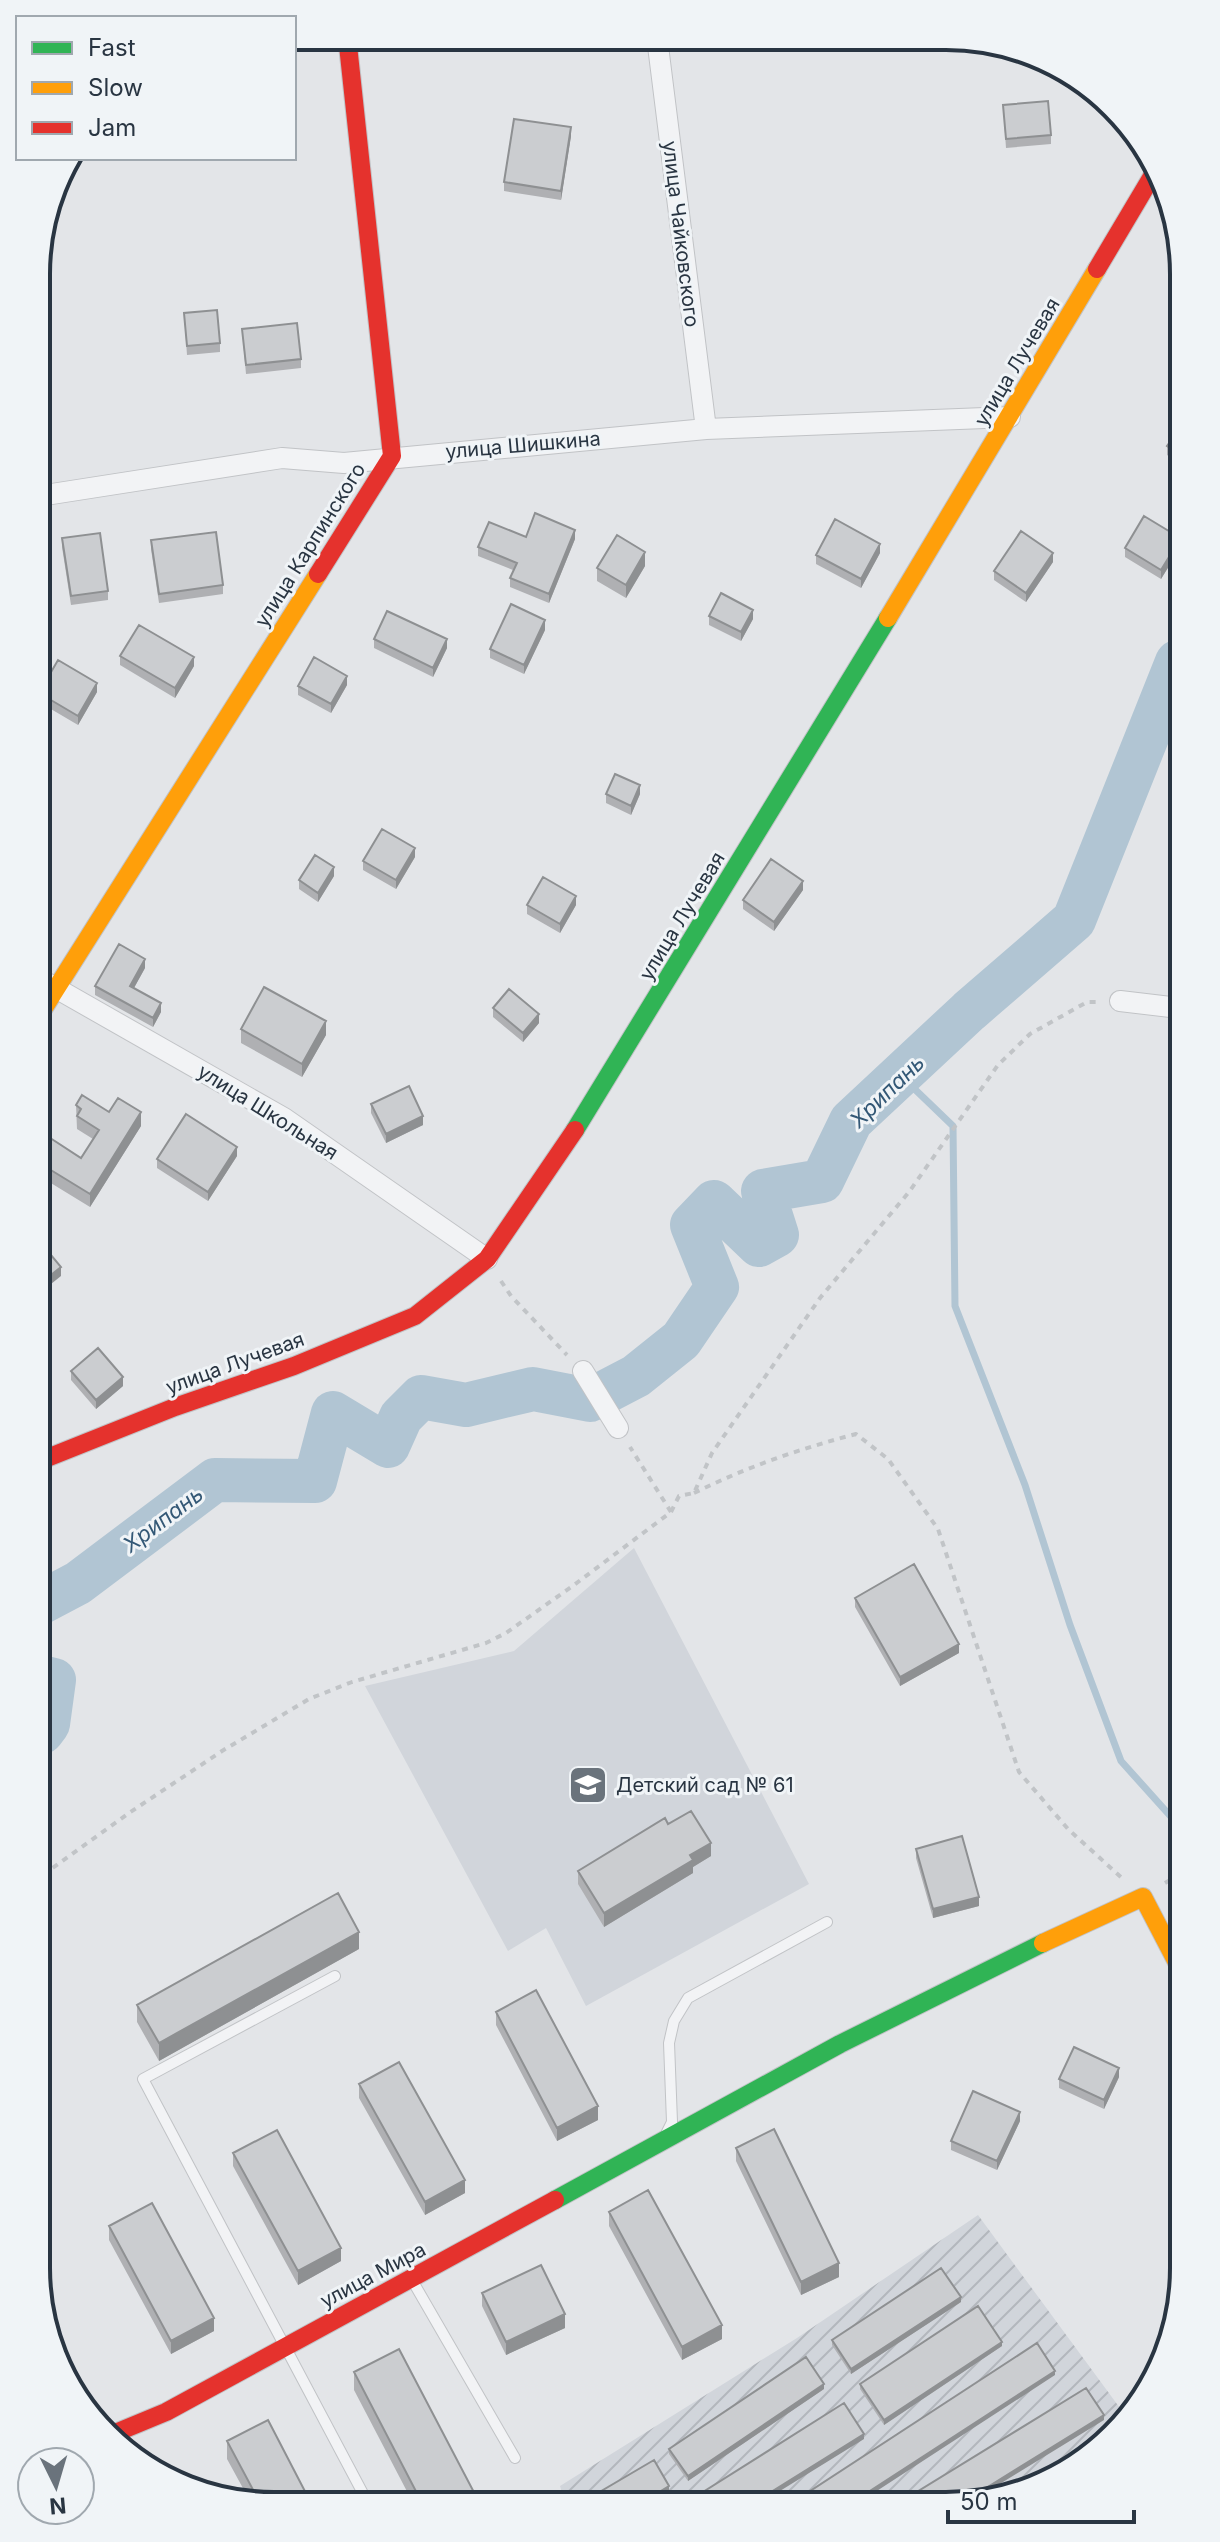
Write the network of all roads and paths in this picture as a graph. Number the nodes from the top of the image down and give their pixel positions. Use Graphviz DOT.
graph roads {
  1 [pos="348,50"];
  2 [pos="659,50"];
  3 [pos="1149,181"];
  4 [pos="1010,417"];
  5 [pos="706,429"];
  6 [pos="392,456"];
  7 [pos="50,494"];
  8 [pos="50,979"];
  9 [pos="50,986"];
  10 [pos="1120,1001"];
  11 [pos="1170,1007"];
  12 [pos="487,1259"];
  13 [pos="583,1371"];
  14 [pos="618,1428"];
  15 [pos="50,1457"];
  16 [pos="694,1493"];
  17 [pos="671,1512"];
  18 [pos="50,1870"];
  19 [pos="1143,1897"];
  20 [pos="827,1922"];
  21 [pos="1170,1949"];
  22 [pos="335,1976"];
  23 [pos="660,2144"];
  24 [pos="411,2279"];
  25 [pos="285,2348"];
  26 [pos="121,2431"];
  27 [pos="515,2458"];
  28 [pos="362,2492"];
  1 -- 6 [label="street, улица Карпинского"];
  2 -- 5 [label="street, улица Чайковского"];
  3 -- 4 [label="street, улица Лучевая"];
  4 -- 5 [label="street, улица Шишкина"];
  4 -- 12 [label="street, улица Лучевая"];
  5 -- 6 [label="street, улица Шишкина"];
  6 -- 7 [label="street, улица Шишкина"];
  6 -- 8 [label="street, улица Карпинского"];
  9 -- 12 [label="street, улица Школьная"];
  10 -- 11 [label="street"];
  10 -- 16 [label="path"];
  12 -- 13 [label="path"];
  12 -- 15 [label="street, улица Лучевая"];
  13 -- 14 [label="street"];
  14 -- 17 [label="path"];
  16 -- 17 [label="path"];
  16 -- 19 [label="path"];
  17 -- 18 [label="path"];
  19 -- 21 [label="street"];
  19 -- 23 [label="street, улица Мира"];
  20 -- 23 [label="lane"];
  22 -- 25 [label="lane"];
  23 -- 24 [label="street, улица Мира"];
  24 -- 25 [label="street, улица Мира"];
  24 -- 27 [label="lane"];
  25 -- 26 [label="street, улица Мира"];
  25 -- 28 [label="lane"];
}
